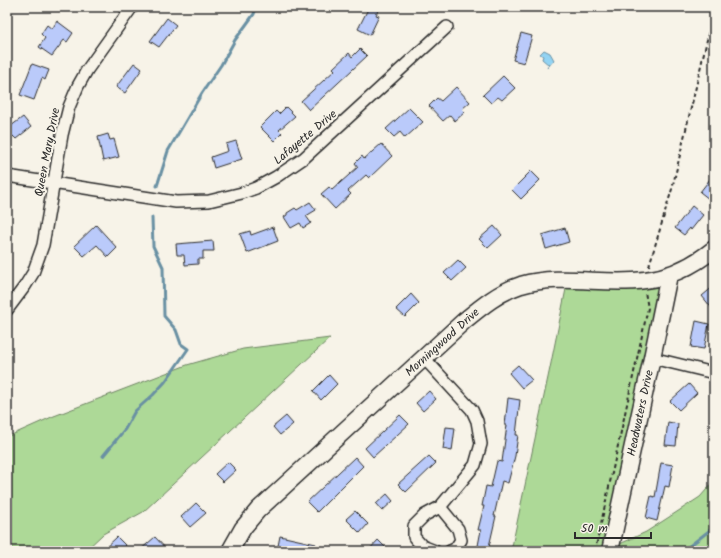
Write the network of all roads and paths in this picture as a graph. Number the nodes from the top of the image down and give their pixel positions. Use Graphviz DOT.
graph roads {
  1 [pos="132,7"];
  2 [pos="447,27"];
  3 [pos="7,176"];
  4 [pos="54,183"];
  5 [pos="714,249"];
  6 [pos="669,275"];
  7 [pos="7,310"];
  8 [pos="424,358"];
  9 [pos="652,358"];
  10 [pos="714,373"];
  11 [pos="440,507"];
  12 [pos="230,551"];
  13 [pos="434,551"];
  14 [pos="450,551"];
  15 [pos="610,551"];
  1 -- 4 [label="street, Queen Mary Drive"];
  2 -- 4 [label="street, Lafayette Drive"];
  3 -- 4 [label="street, Lafayette Drive"];
  4 -- 7 [label="street, Queen Mary Drive"];
  5 -- 6 [label="street, Morningwood Drive"];
  6 -- 8 [label="street, Morningwood Drive"];
  6 -- 9 [label="street, Headwaters Drive"];
  8 -- 11 [label="street"];
  8 -- 12 [label="street, Morningwood Drive"];
  9 -- 10 [label="street"];
  9 -- 15 [label="street, Headwaters Drive"];
  11 -- 13 [label="street"];
  11 -- 14 [label="street"];
}
